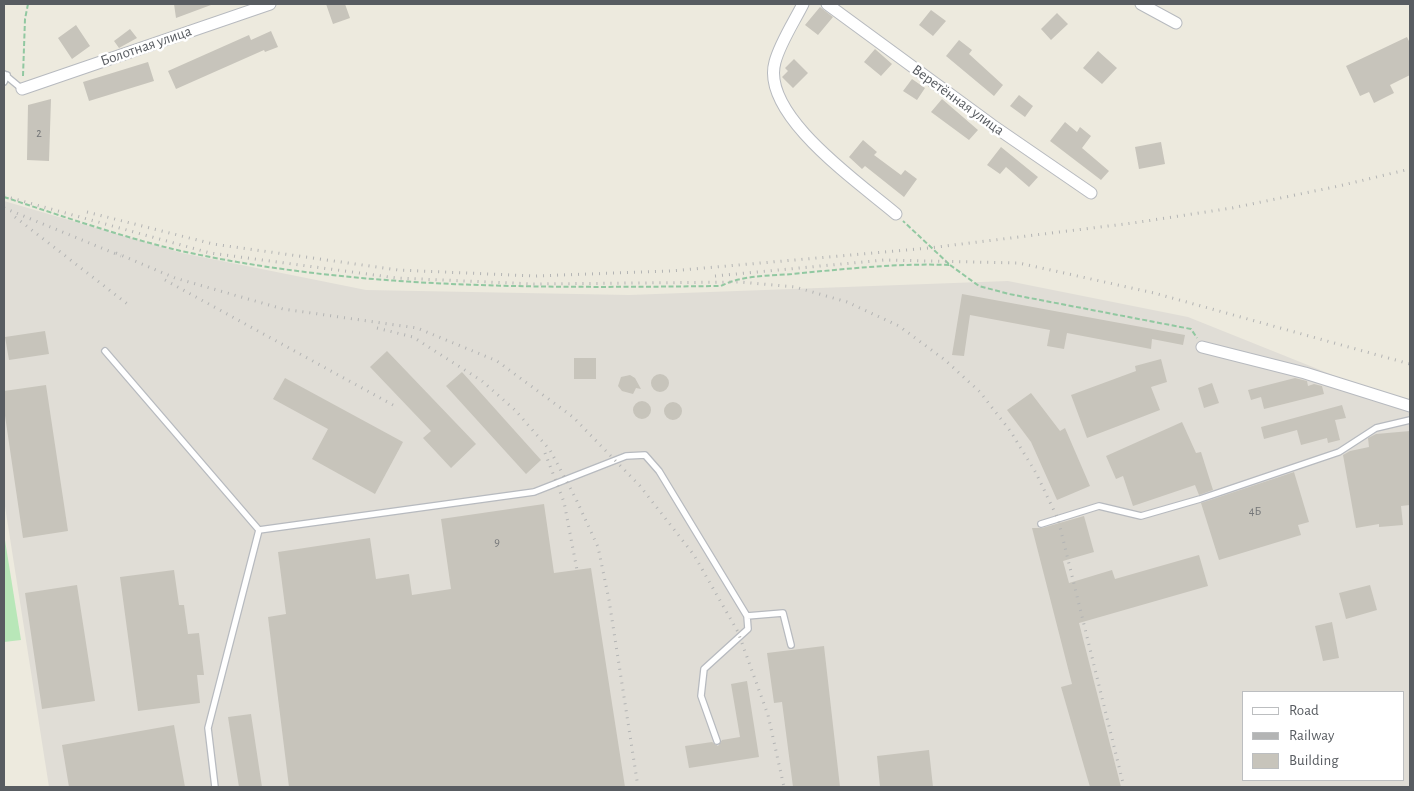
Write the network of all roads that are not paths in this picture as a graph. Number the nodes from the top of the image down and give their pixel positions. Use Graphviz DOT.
graph roads {
  1 [pos="270,4"];
  2 [pos="803,4"];
  3 [pos="827,4"];
  4 [pos="1141,4"];
  5 [pos="1176,23"];
  6 [pos="5,74"];
  7 [pos="4,82"];
  8 [pos="22,89"];
  9 [pos="1091,193"];
  10 [pos="896,214"];
  11 [pos="1202,347"];
  12 [pos="105,351"];
  13 [pos="1410,406"];
  14 [pos="1410,420"];
  15 [pos="1041,524"];
  16 [pos="259,530"];
  17 [pos="746,616"];
  18 [pos="790,646"];
  19 [pos="717,741"];
  20 [pos="215,787"];
  1 -- 8 [label="street, Болотная улица"];
  2 -- 10 [label="street"];
  3 -- 9 [label="street, Веретённая улица"];
  4 -- 5 [label="street"];
  6 -- 7 [label="lane"];
  6 -- 8 [label="lane"];
  11 -- 13 [label="street"];
  12 -- 16 [label="lane"];
  14 -- 15 [label="lane"];
  16 -- 17 [label="lane"];
  16 -- 20 [label="lane"];
  17 -- 18 [label="lane"];
  17 -- 19 [label="lane"];
}
